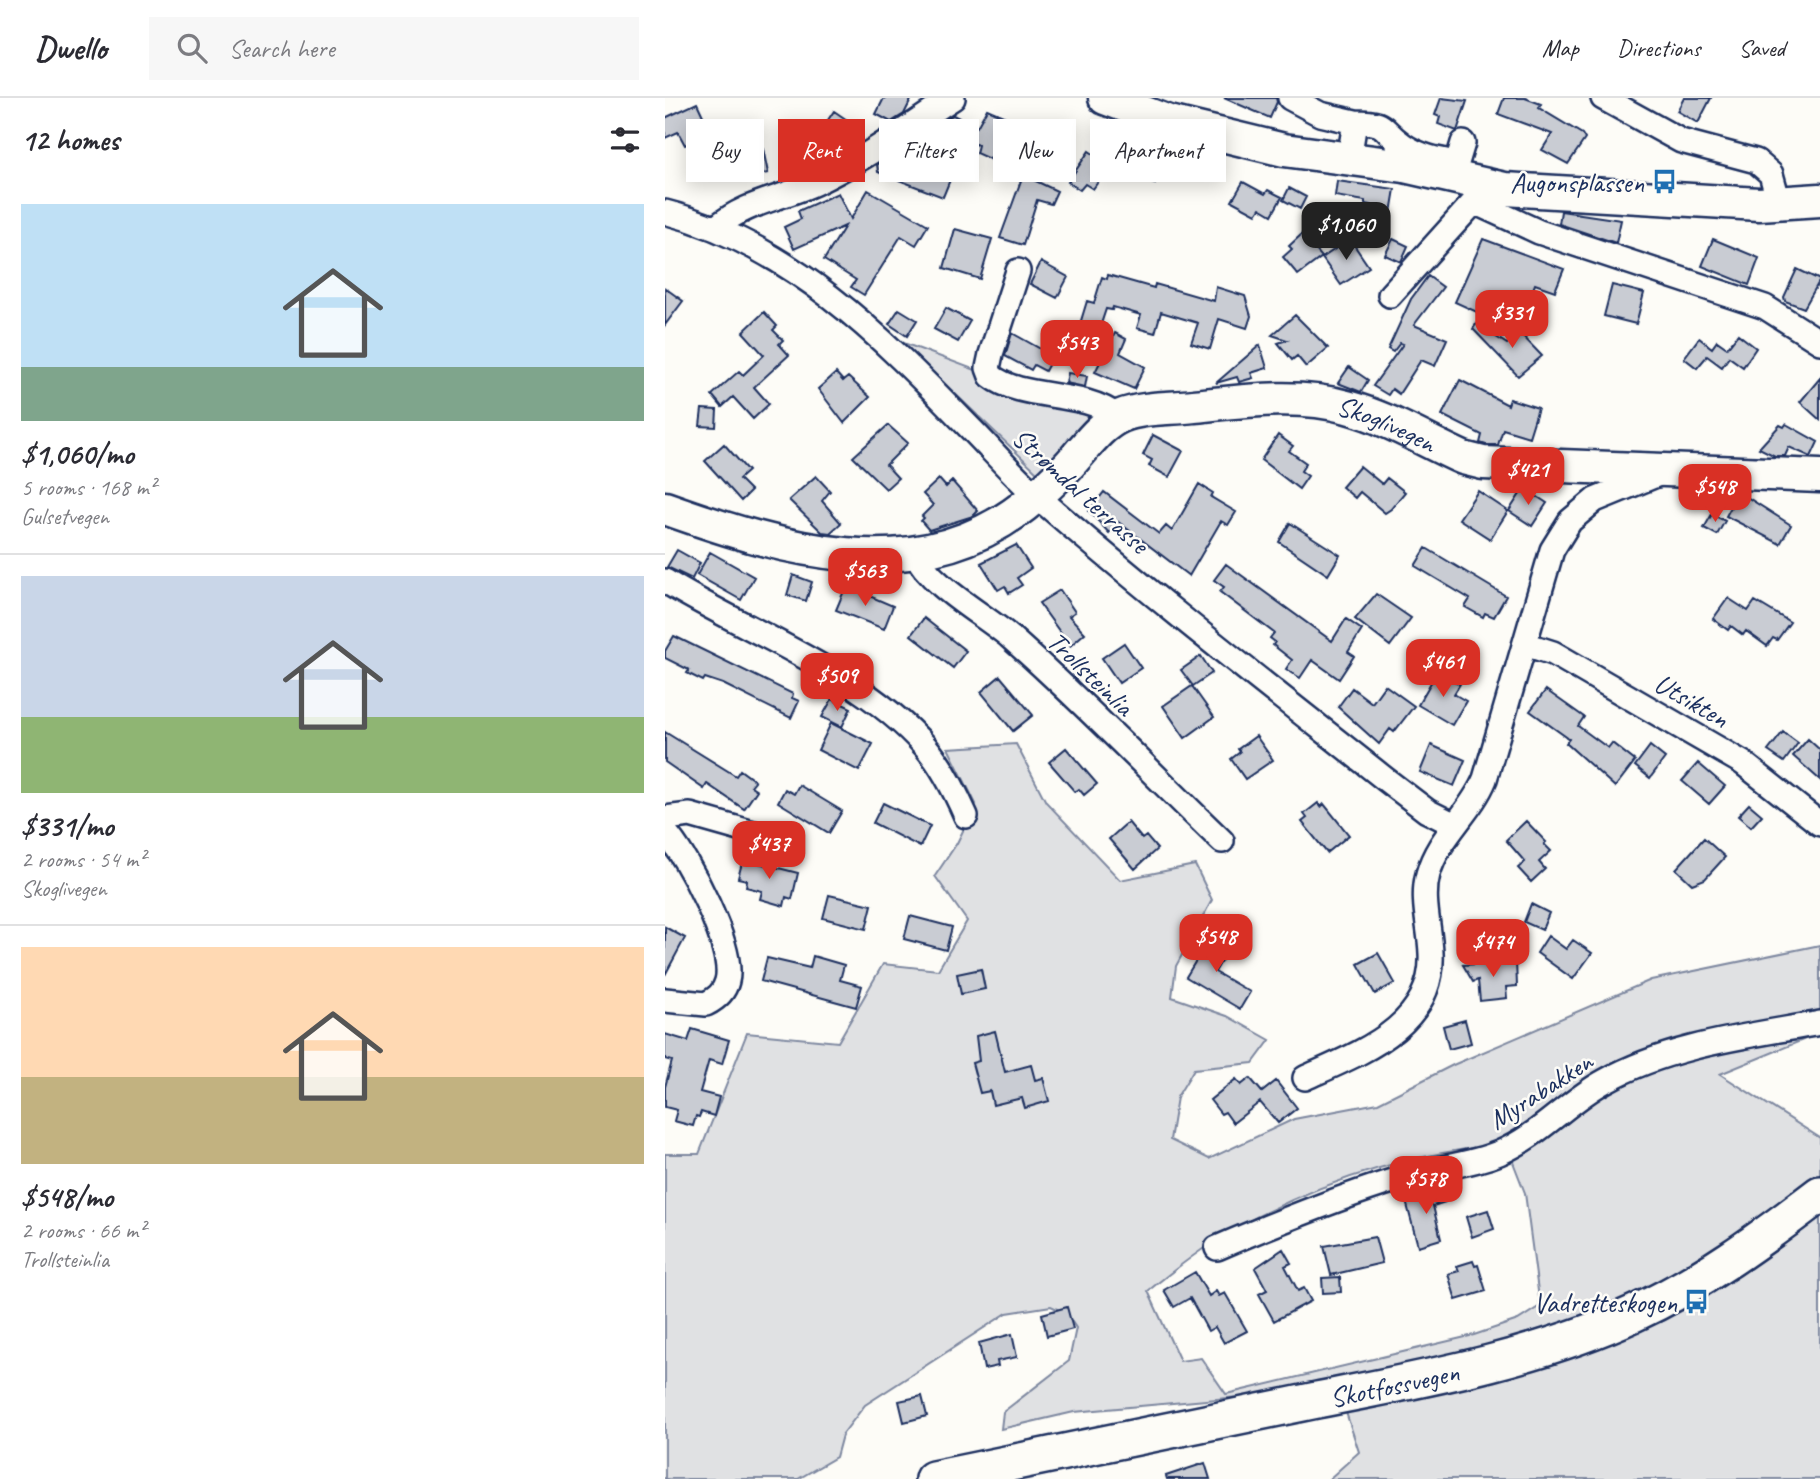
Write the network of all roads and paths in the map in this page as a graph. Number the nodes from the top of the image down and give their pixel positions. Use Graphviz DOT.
graph roads {
  1 [pos="953,98"];
  2 [pos="1105,98"];
  3 [pos="1290,98"];
  4 [pos="1603,98"];
  5 [pos="1355,122"];
  6 [pos="1462,143"];
  7 [pos="1349,159"];
  8 [pos="1477,194"];
  9 [pos="1820,200"];
  10 [pos="1779,203"];
  11 [pos="665,212"];
  12 [pos="717,227"];
  13 [pos="1018,271"];
  14 [pos="1389,295"];
  15 [pos="1820,342"];
  16 [pos="1118,417"];
  17 [pos="1665,468"];
  18 [pos="1820,475"];
  19 [pos="1037,496"];
  20 [pos="665,508"];
  21 [pos="915,553"];
  22 [pos="665,581"];
  23 [pos="1525,644"];
  24 [pos="966,816"];
  25 [pos="665,818"];
  26 [pos="1820,824"];
  27 [pos="1455,825"];
  28 [pos="665,832"];
  29 [pos="782,841"];
  30 [pos="1222,841"];
  31 [pos="665,1000"];
  32 [pos="1820,1023"];
  33 [pos="1305,1079"];
  34 [pos="1820,1194"];
  35 [pos="1217,1248"];
  36 [pos="933,1479"];
  1 -- 12 [label="street"];
  2 -- 7 [label="street"];
  3 -- 5 [label="street"];
  4 -- 10 [label="street"];
  5 -- 6 [label="street"];
  5 -- 7 [label="street"];
  7 -- 8 [label="street"];
  8 -- 10 [label="street"];
  8 -- 14 [label="street"];
  8 -- 15 [label="street"];
  9 -- 10 [label="street"];
  11 -- 12 [label="street, Strømdal terrasse"];
  12 -- 19 [label="street, Strømdal terrasse"];
  13 -- 16 [label="street"];
  16 -- 17 [label="street, Skoglivegen"];
  16 -- 19 [label="street, Skoglivegen"];
  17 -- 18 [label="street, Skoglivegen"];
  17 -- 23 [label="street"];
  19 -- 21 [label="street, Skoglivegen"];
  19 -- 27 [label="street, Strømdal terrasse"];
  20 -- 21 [label="street, Skoglivegen"];
  21 -- 30 [label="street, Trollsteinlia"];
  22 -- 24 [label="street"];
  23 -- 26 [label="street, Utsikten"];
  23 -- 27 [label="street"];
  25 -- 29 [label="street"];
  27 -- 33 [label="street"];
  28 -- 31 [label="street"];
  32 -- 35 [label="street, Myrabakken"];
  34 -- 36 [label="main road, Skotfossvegen"];
}
